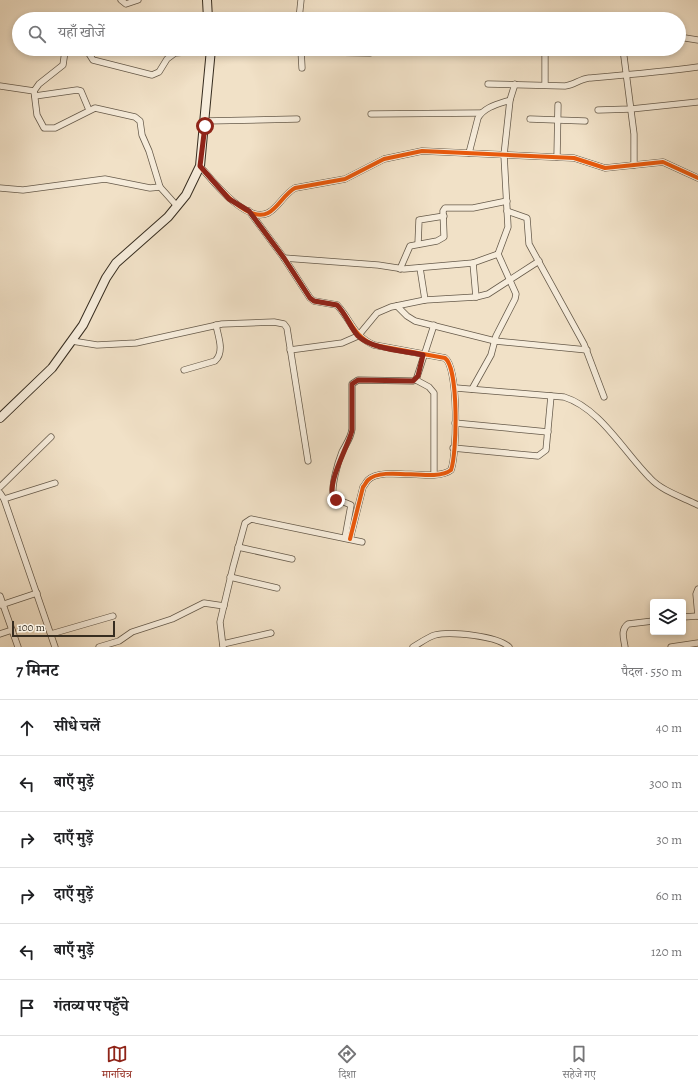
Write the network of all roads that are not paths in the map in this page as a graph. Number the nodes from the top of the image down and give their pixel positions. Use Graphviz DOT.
graph roads {
  1 [pos="121,0"];
  2 [pos="138,0"];
  3 [pos="207,0"];
  4 [pos="301,0"];
  5 [pos="208,12"];
  6 [pos="300,12"];
  7 [pos="686,38"];
  8 [pos="698,40"];
  9 [pos="64,56"];
  10 [pos="90,56"];
  11 [pos="171,56"];
  12 [pos="210,56"];
  13 [pos="301,56"];
  14 [pos="545,56"];
  15 [pos="624,56"];
  16 [pos="698,67"];
  17 [pos="302,68"];
  18 [pos="626,76"];
  19 [pos="488,84"];
  20 [pos="515,84"];
  21 [pos="545,84"];
  22 [pos="0,86"];
  23 [pos="34,94"];
  24 [pos="510,100"];
  25 [pos="698,102"];
  26 [pos="558,104"];
  27 [pos="631,109"];
  28 [pos="89,110"];
  29 [pos="598,110"];
  30 [pos="481,113"];
  31 [pos="370,114"];
  32 [pos="297,119"];
  33 [pos="530,119"];
  34 [pos="205,121"];
  35 [pos="558,121"];
  36 [pos="585,121"];
  37 [pos="469,153"];
  38 [pos="504,155"];
  39 [pos="557,157"];
  40 [pos="634,165"];
  41 [pos="200,166"];
  42 [pos="698,178"];
  43 [pos="0,188"];
  44 [pos="160,188"];
  45 [pos="507,201"];
  46 [pos="177,206"];
  47 [pos="249,211"];
  48 [pos="507,211"];
  49 [pos="444,216"];
  50 [pos="418,244"];
  51 [pos="498,254"];
  52 [pos="284,258"];
  53 [pos="539,261"];
  54 [pos="473,263"];
  55 [pos="420,268"];
  56 [pos="400,269"];
  57 [pos="510,279"];
  58 [pos="476,297"];
  59 [pos="425,300"];
  60 [pos="397,306"];
  61 [pos="216,325"];
  62 [pos="434,325"];
  63 [pos="358,336"];
  64 [pos="72,341"];
  65 [pos="495,341"];
  66 [pos="290,350"];
  67 [pos="587,350"];
  68 [pos="423,355"];
  69 [pos="184,370"];
  70 [pos="416,380"];
  71 [pos="456,388"];
  72 [pos="472,389"];
  73 [pos="552,396"];
  74 [pos="604,397"];
  75 [pos="0,418"];
  76 [pos="455,423"];
  77 [pos="548,432"];
  78 [pos="51,436"];
  79 [pos="453,448"];
  80 [pos="308,462"];
  81 [pos="434,474"];
  82 [pos="55,483"];
  83 [pos="0,487"];
  84 [pos="0,493"];
  85 [pos="4,499"];
  86 [pos="698,505"];
  87 [pos="348,539"];
  88 [pos="362,542"];
  89 [pos="238,547"];
  90 [pos="292,559"];
  91 [pos="230,577"];
  92 [pos="276,588"];
  93 [pos="698,589"];
  94 [pos="37,593"];
  95 [pos="0,596"];
  96 [pos="2,605"];
  97 [pos="224,606"];
  98 [pos="113,616"];
  99 [pos="698,616"];
  100 [pos="686,617"];
  101 [pos="650,621"];
  102 [pos="12,630"];
  103 [pos="271,633"];
  104 [pos="0,634"];
  105 [pos="51,634"];
  106 [pos="698,643"];
  107 [pos="223,645"];
  108 [pos="18,647"];
  109 [pos="55,647"];
  110 [pos="99,647"];
  111 [pos="413,647"];
  112 [pos="509,647"];
  113 [pos="625,647"];
  114 [pos="671,647"];
  1 -- 2 [label="street"];
  3 -- 5 [label="street"];
  4 -- 6 [label="street"];
  7 -- 8 [label="street"];
  9 -- 23 [label="street"];
  10 -- 11 [label="street"];
  12 -- 34 [label="street"];
  13 -- 17 [label="street"];
  14 -- 21 [label="street"];
  15 -- 18 [label="street"];
  16 -- 18 [label="street"];
  18 -- 21 [label="street"];
  18 -- 27 [label="street"];
  19 -- 20 [label="street"];
  20 -- 21 [label="street"];
  20 -- 24 [label="street"];
  22 -- 23 [label="street"];
  23 -- 28 [label="street"];
  23 -- 28 [label="street"];
  24 -- 30 [label="street"];
  24 -- 38 [label="street"];
  25 -- 27 [label="street"];
  26 -- 35 [label="street"];
  27 -- 29 [label="street"];
  27 -- 40 [label="street"];
  28 -- 44 [label="street"];
  30 -- 31 [label="street"];
  30 -- 37 [label="street"];
  32 -- 34 [label="street"];
  33 -- 35 [label="street"];
  34 -- 41 [label="street"];
  35 -- 36 [label="street"];
  35 -- 39 [label="street"];
  37 -- 38 [label="street"];
  37 -- 47 [label="street"];
  38 -- 39 [label="street"];
  38 -- 45 [label="street"];
  39 -- 40 [label="street"];
  40 -- 42 [label="street"];
  41 -- 46 [label="street"];
  41 -- 47 [label="street"];
  43 -- 44 [label="street"];
  44 -- 46 [label="street"];
  45 -- 48 [label="street"];
  45 -- 49 [label="street"];
  46 -- 64 [label="street"];
  47 -- 52 [label="street"];
  48 -- 51 [label="street"];
  48 -- 53 [label="street"];
  49 -- 50 [label="street"];
  49 -- 50 [label="street"];
  50 -- 56 [label="street"];
  51 -- 54 [label="street"];
  51 -- 57 [label="street"];
  52 -- 56 [label="street"];
  52 -- 63 [label="street"];
  53 -- 57 [label="street"];
  53 -- 67 [label="street"];
  54 -- 55 [label="street"];
  54 -- 58 [label="street"];
  55 -- 56 [label="street"];
  55 -- 59 [label="street"];
  57 -- 58 [label="street"];
  57 -- 65 [label="street"];
  58 -- 59 [label="street"];
  59 -- 60 [label="street"];
  60 -- 62 [label="street"];
  60 -- 63 [label="street"];
  61 -- 64 [label="street"];
  61 -- 66 [label="street"];
  61 -- 69 [label="street"];
  62 -- 65 [label="street"];
  62 -- 68 [label="street"];
  63 -- 66 [label="street"];
  63 -- 68 [label="street"];
  64 -- 75 [label="street"];
  65 -- 67 [label="street"];
  65 -- 72 [label="street"];
  66 -- 80 [label="street"];
  67 -- 74 [label="street"];
  68 -- 70 [label="street"];
  68 -- 71 [label="street"];
  70 -- 81 [label="street"];
  70 -- 87 [label="street"];
  71 -- 72 [label="street"];
  71 -- 76 [label="street"];
  72 -- 73 [label="street"];
  73 -- 77 [label="street"];
  73 -- 86 [label="street"];
  76 -- 77 [label="street"];
  76 -- 79 [label="street"];
  77 -- 79 [label="street"];
  78 -- 83 [label="street"];
  79 -- 81 [label="street"];
  81 -- 87 [label="street"];
  82 -- 85 [label="street"];
  84 -- 85 [label="street"];
  85 -- 94 [label="street"];
  87 -- 88 [label="street"];
  87 -- 89 [label="street"];
  89 -- 90 [label="street"];
  89 -- 91 [label="street"];
  91 -- 92 [label="street"];
  91 -- 97 [label="street"];
  93 -- 99 [label="street"];
  94 -- 96 [label="street"];
  94 -- 105 [label="street"];
  95 -- 96 [label="street"];
  96 -- 102 [label="street"];
  97 -- 107 [label="street"];
  97 -- 110 [label="street"];
  98 -- 105 [label="street"];
  99 -- 100 [label="street"];
  101 -- 113 [label="street"];
  102 -- 104 [label="street"];
  102 -- 108 [label="street"];
  103 -- 107 [label="street"];
  105 -- 109 [label="street"];
  106 -- 114 [label="street"];
  111 -- 112 [label="street"];
}
